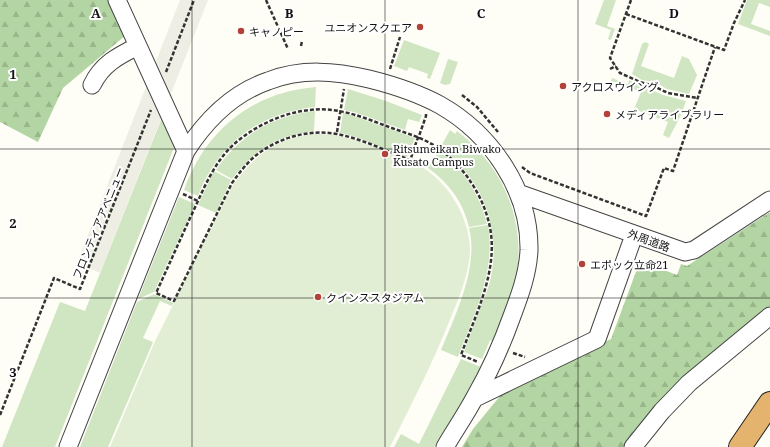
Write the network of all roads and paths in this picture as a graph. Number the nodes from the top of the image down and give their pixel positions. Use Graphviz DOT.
graph roads {
  1 [pos="116,0"];
  2 [pos="129,0"];
  3 [pos="194,0"];
  4 [pos="266,0"];
  5 [pos="631,0"];
  6 [pos="745,0"];
  7 [pos="626,14"];
  8 [pos="400,38"];
  9 [pos="302,41"];
  10 [pos="138,46"];
  11 [pos="301,46"];
  12 [pos="715,47"];
  13 [pos="288,49"];
  14 [pos="616,66"];
  15 [pos="390,69"];
  16 [pos="610,69"];
  17 [pos="161,84"];
  18 [pos="92,85"];
  19 [pos="339,86"];
  20 [pos="462,95"];
  21 [pos="697,98"];
  22 [pos="340,111"];
  23 [pos="426,116"];
  24 [pos="336,132"];
  25 [pos="500,134"];
  26 [pos="418,138"];
  27 [pos="189,145"];
  28 [pos="519,164"];
  29 [pos="182,188"];
  30 [pos="518,193"];
  31 [pos="770,200"];
  32 [pos="198,201"];
  33 [pos="634,234"];
  34 [pos="770,316"];
  35 [pos="510,352"];
  36 [pos="529,359"];
  37 [pos="480,362"];
  38 [pos="475,398"];
  39 [pos="770,403"];
  40 [pos="0,416"];
  41 [pos="68,447"];
  42 [pos="445,447"];
  43 [pos="633,447"];
  44 [pos="740,447"];
  1 -- 10 [label="street"];
  2 -- 17 [label="street"];
  3 -- 17 [label="path, フロンティアアベニュー"];
  4 -- 13 [label="path"];
  5 -- 7 [label="path"];
  6 -- 12 [label="path"];
  7 -- 12 [label="path"];
  7 -- 14 [label="path"];
  8 -- 15 [label="path"];
  9 -- 11 [label="path"];
  10 -- 17 [label="street"];
  10 -- 18 [label="street"];
  12 -- 21 [label="path"];
  14 -- 16 [label="path"];
  14 -- 21 [label="path"];
  17 -- 27 [label="street"];
  17 -- 40 [label="path, フロンティアアベニュー"];
  19 -- 22 [label="path"];
  20 -- 25 [label="path"];
  21 -- 28 [label="path"];
  22 -- 24 [label="path"];
  22 -- 26 [label="path"];
  22 -- 32 [label="path"];
  23 -- 26 [label="path"];
  26 -- 32 [label="path"];
  26 -- 37 [label="path"];
  27 -- 30 [label="street"];
  27 -- 41 [label="street"];
  29 -- 32 [label="path"];
  30 -- 33 [label="street, 外周道路"];
  30 -- 38 [label="street"];
  31 -- 33 [label="street, 外周道路"];
  33 -- 38 [label="street"];
  34 -- 43 [label="street"];
  35 -- 36 [label="path"];
  38 -- 42 [label="street"];
  39 -- 44 [label="highway"];
}
